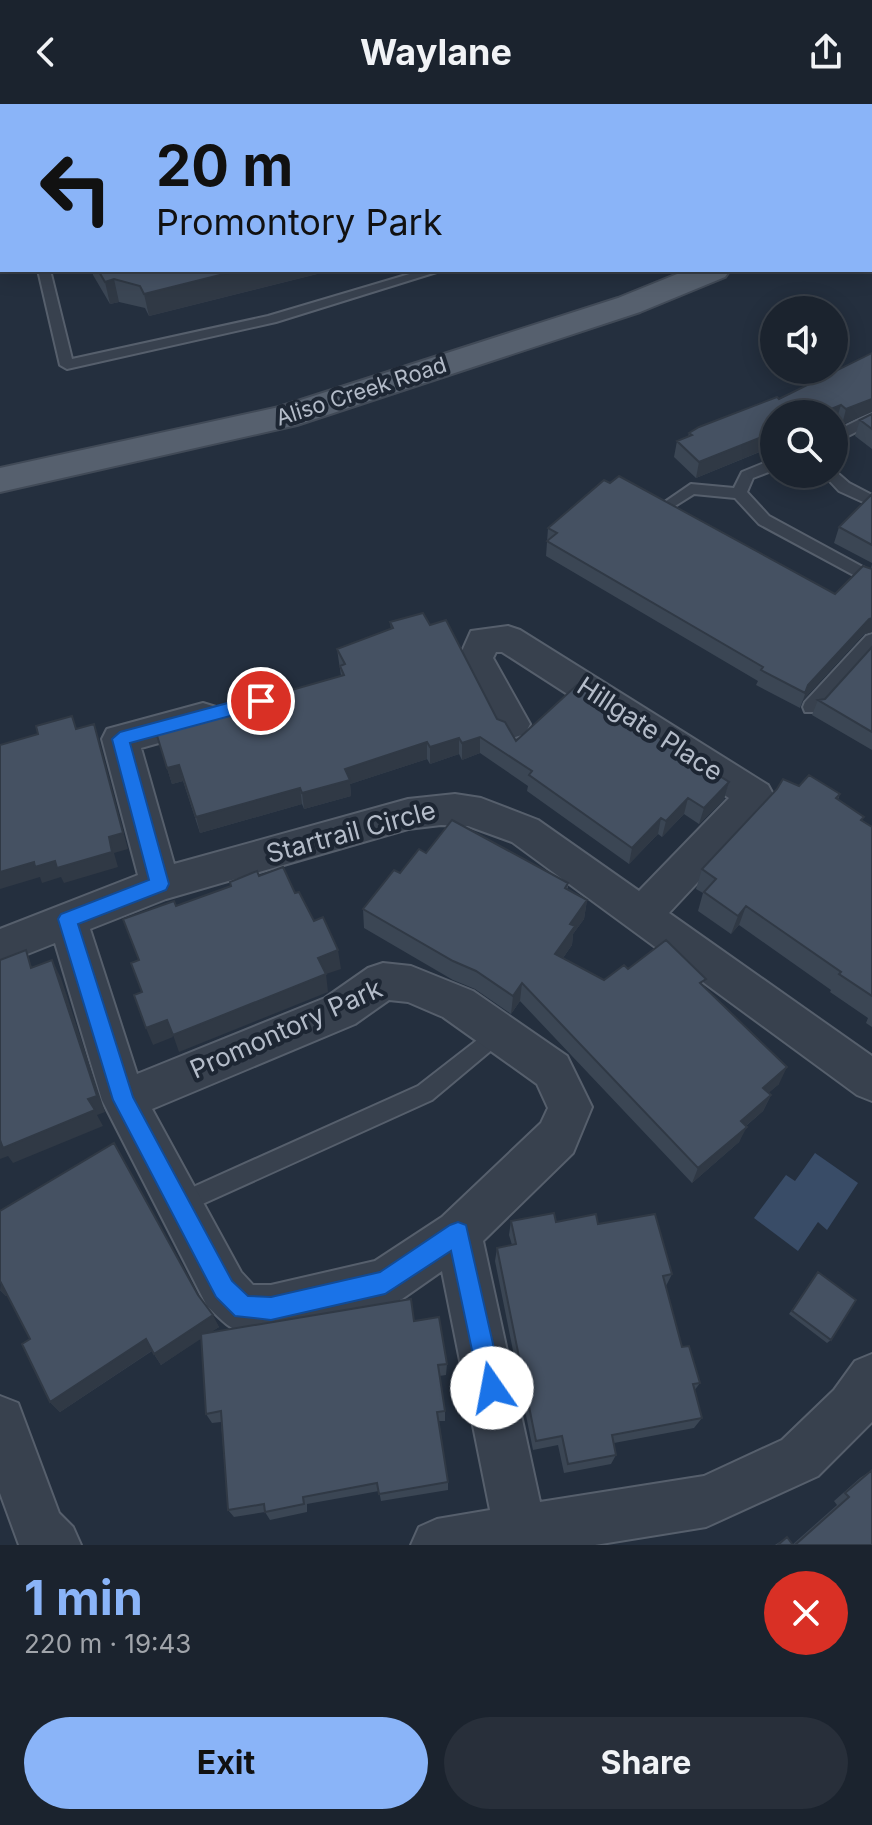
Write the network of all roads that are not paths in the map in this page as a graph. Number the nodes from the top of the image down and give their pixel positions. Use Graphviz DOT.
graph roads {
  1 [pos="44,272"];
  2 [pos="430,272"];
  3 [pos="709,272"];
  4 [pos="872,418"];
  5 [pos="848,431"];
  6 [pos="760,470"];
  7 [pos="0,480"];
  8 [pos="846,488"];
  9 [pos="739,493"];
  10 [pos="872,501"];
  11 [pos="667,506"];
  12 [pos="872,579"];
  13 [pos="872,640"];
  14 [pos="242,706"];
  15 [pos="811,707"];
  16 [pos="512,724"];
  17 [pos="160,884"];
  18 [pos="643,914"];
  19 [pos="67,919"];
  20 [pos="0,947"];
  21 [pos="499,1032"];
  22 [pos="872,1081"];
  23 [pos="124,1100"];
  24 [pos="179,1204"];
  25 [pos="458,1233"];
  26 [pos="872,1378"];
  27 [pos="0,1421"];
  28 [pos="480,1539"];
  29 [pos="36,1540"];
  1 -- 2 [label="lane"];
  3 -- 7 [label="main road, Aliso Creek Road"];
  4 -- 5 [label="lane"];
  6 -- 9 [label="lane"];
  8 -- 10 [label="lane"];
  9 -- 11 [label="lane"];
  9 -- 12 [label="lane"];
  13 -- 15 [label="lane"];
  14 -- 17 [label="street"];
  16 -- 18 [label="street, Hillgate Place"];
  17 -- 18 [label="street, Startrail Circle"];
  17 -- 19 [label="street, Startrail Circle"];
  18 -- 22 [label="street, Startrail Circle"];
  19 -- 20 [label="street, Startrail Circle"];
  19 -- 23 [label="street, Promontory Park"];
  21 -- 23 [label="street, Promontory Park"];
  21 -- 24 [label="lane"];
  21 -- 25 [label="street, Promontory Park"];
  23 -- 24 [label="street, Promontory Park"];
  24 -- 25 [label="street, Promontory Park"];
  25 -- 28 [label="street"];
  26 -- 28 [label="street"];
  27 -- 29 [label="street"];
}
